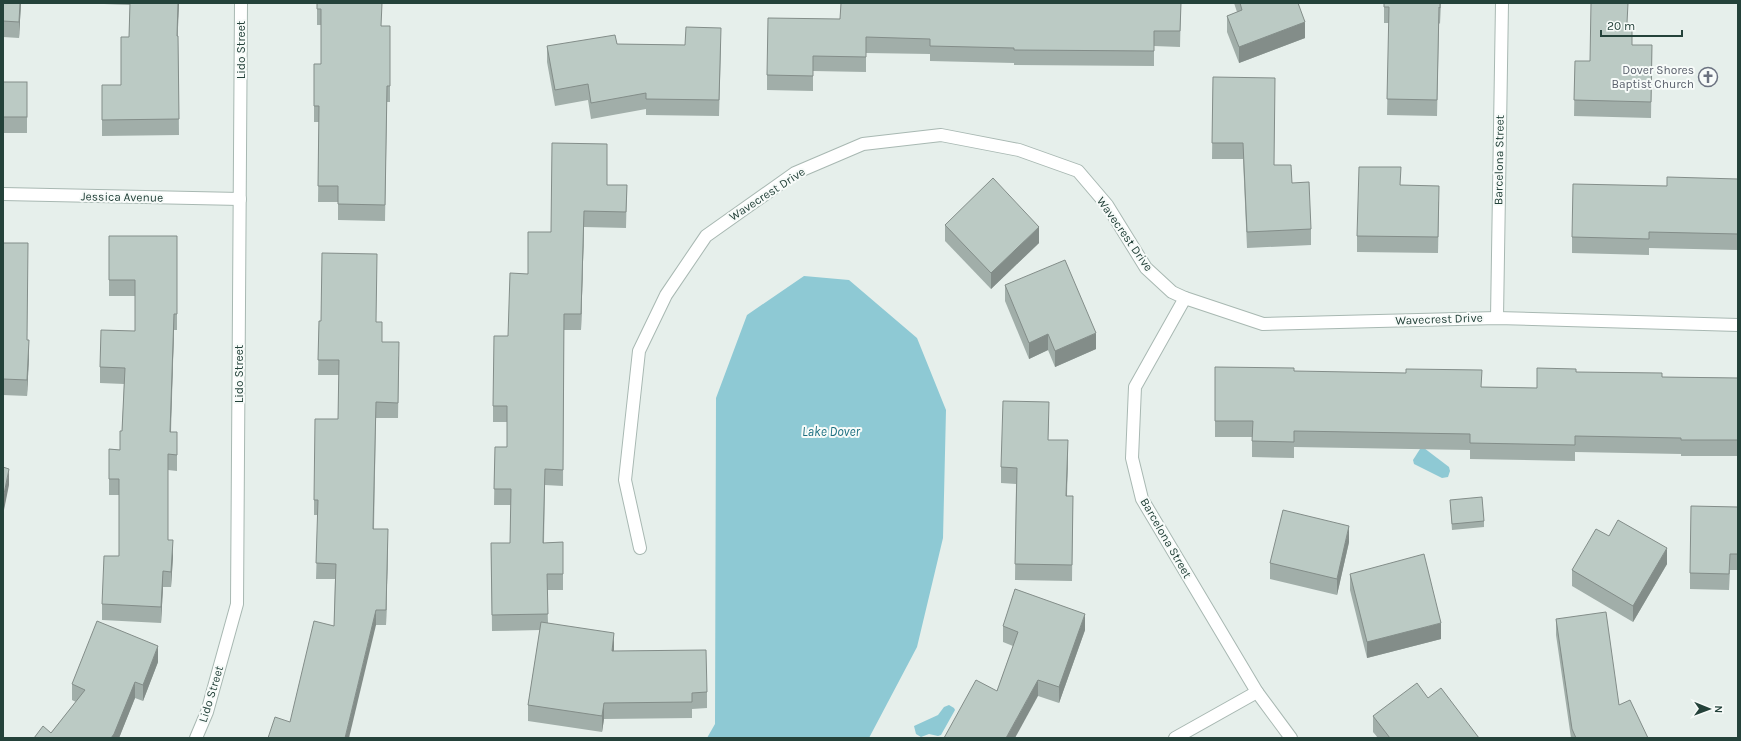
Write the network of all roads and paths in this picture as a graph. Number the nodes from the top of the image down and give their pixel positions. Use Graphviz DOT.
graph roads {
  1 [pos="241,3"];
  2 [pos="1502,3"];
  3 [pos="3,194"];
  4 [pos="240,199"];
  5 [pos="1185,298"];
  6 [pos="1497,318"];
  7 [pos="1738,324"];
  8 [pos="640,548"];
  9 [pos="1257,692"];
  10 [pos="196,738"];
  11 [pos="1175,738"];
  12 [pos="1291,738"];
  1 -- 4 [label="street, Lido Street"];
  2 -- 6 [label="street, Barcelona Street"];
  3 -- 4 [label="street, Jessica Avenue"];
  4 -- 10 [label="street, Lido Street"];
  5 -- 6 [label="street, Wavecrest Drive"];
  5 -- 8 [label="street, Wavecrest Drive"];
  5 -- 9 [label="street, Barcelona Street"];
  6 -- 7 [label="street, Wavecrest Drive"];
  9 -- 11 [label="street"];
  9 -- 12 [label="street, Barcelona Street"];
}
